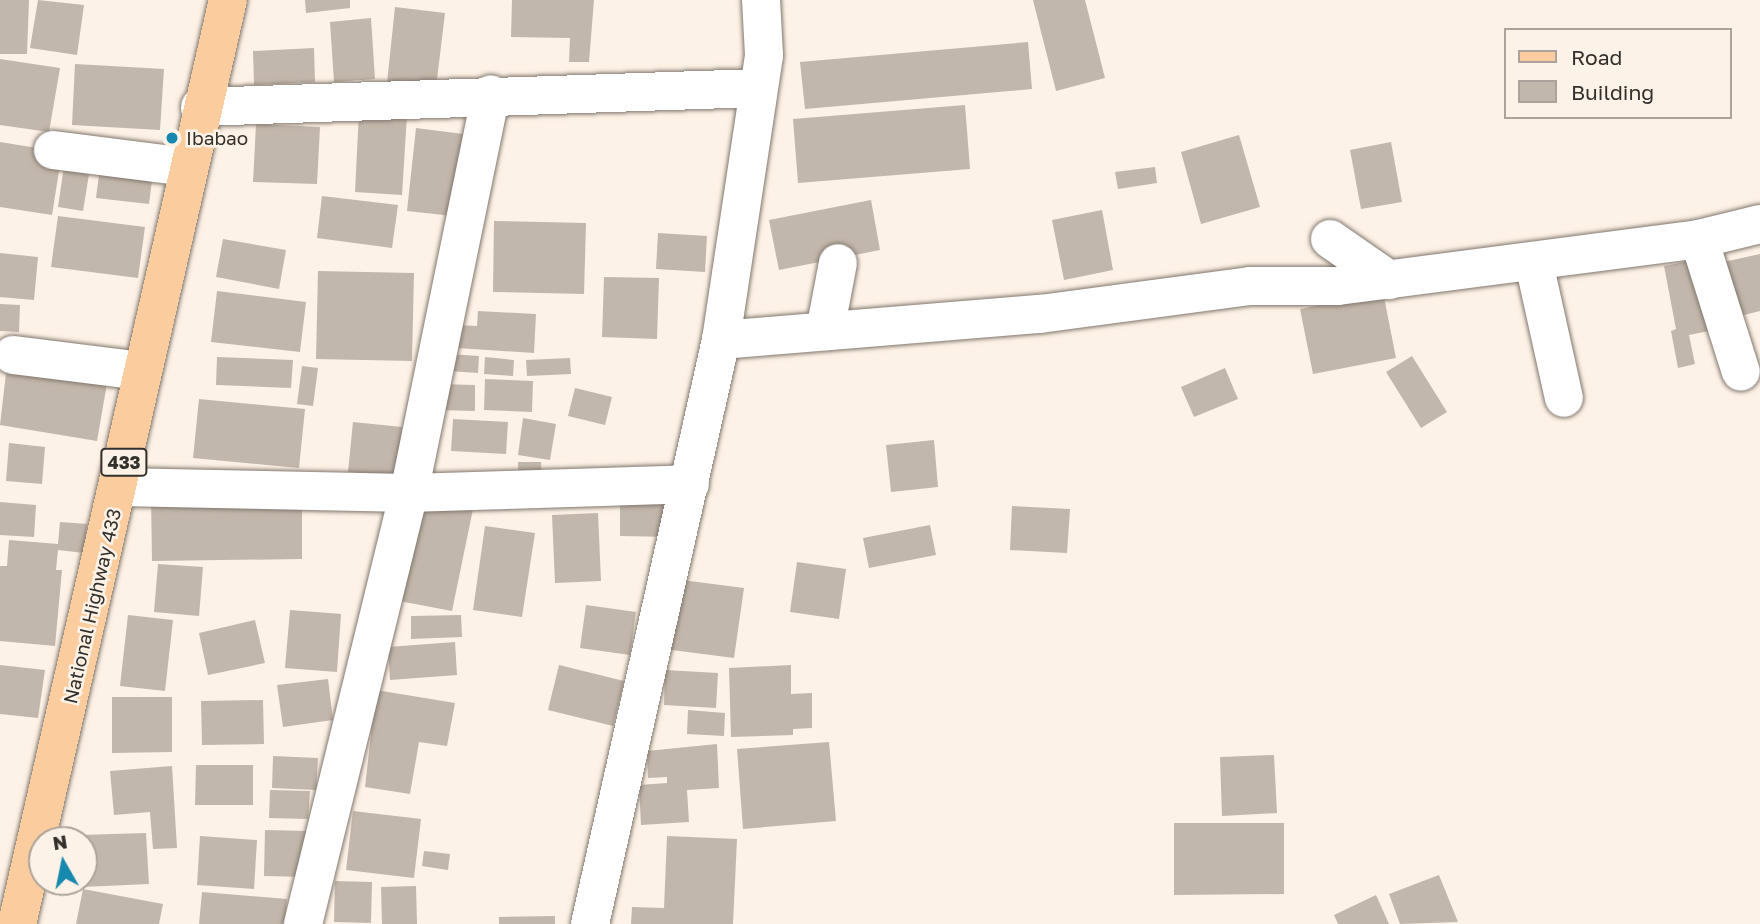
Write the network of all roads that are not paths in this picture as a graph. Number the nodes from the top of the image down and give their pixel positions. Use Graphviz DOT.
graph roads {
  1 [pos="228,0"];
  2 [pos="761,0"];
  3 [pos="757,88"];
  4 [pos="491,94"];
  5 [pos="200,107"];
  6 [pos="53,150"];
  7 [pos="187,167"];
  8 [pos="1760,225"];
  9 [pos="1330,239"];
  10 [pos="1699,239"];
  11 [pos="838,262"];
  12 [pos="1534,263"];
  13 [pos="1390,279"];
  14 [pos="825,331"];
  15 [pos="721,340"];
  16 [pos="13,355"];
  17 [pos="142,371"];
  18 [pos="1741,372"];
  19 [pos="1564,398"];
  20 [pos="690,484"];
  21 [pos="119,487"];
  22 [pos="409,493"];
  23 [pos="17,924"];
  24 [pos="303,924"];
  25 [pos="590,924"];
  1 -- 5 [label="main road, National Highway 433 / 433"];
  2 -- 3 [label="street"];
  3 -- 4 [label="street"];
  3 -- 15 [label="street"];
  4 -- 5 [label="street"];
  4 -- 22 [label="street"];
  5 -- 7 [label="main road, National Highway 433 / 433"];
  6 -- 7 [label="street"];
  7 -- 17 [label="main road, National Highway 433 / 433"];
  8 -- 10 [label="street"];
  9 -- 13 [label="street"];
  10 -- 12 [label="street"];
  10 -- 18 [label="street"];
  11 -- 14 [label="street"];
  12 -- 13 [label="street"];
  12 -- 19 [label="street"];
  13 -- 14 [label="street"];
  14 -- 15 [label="street"];
  15 -- 20 [label="street"];
  16 -- 17 [label="street"];
  17 -- 21 [label="main road, National Highway 433 / 433"];
  20 -- 22 [label="street"];
  20 -- 25 [label="street"];
  21 -- 22 [label="street"];
  21 -- 23 [label="main road, National Highway 433 / 433"];
  22 -- 24 [label="street"];
}
